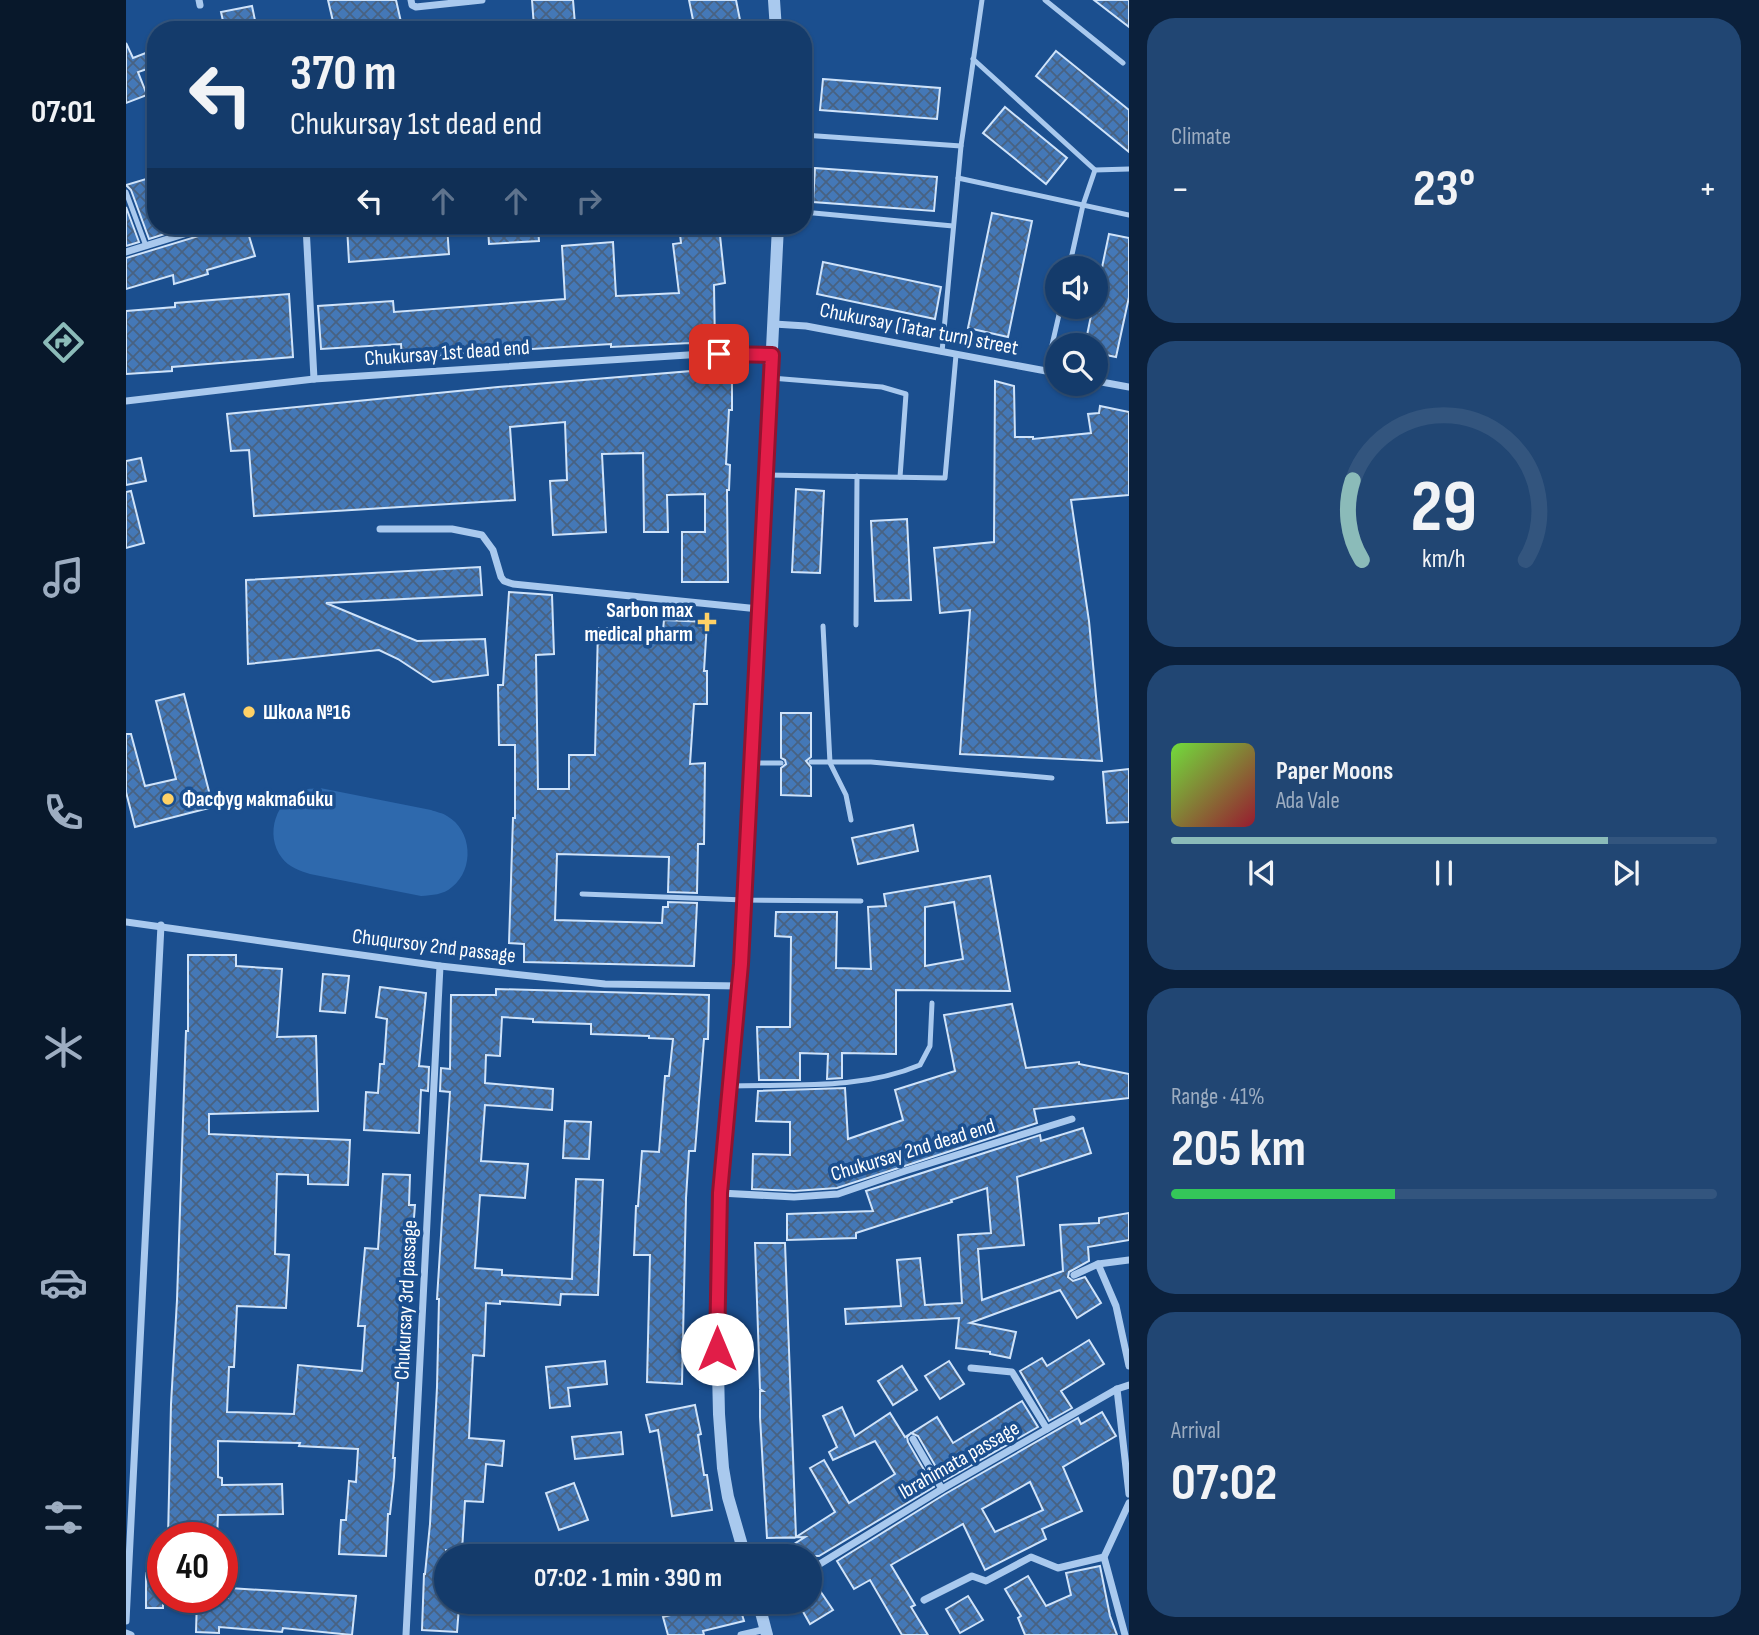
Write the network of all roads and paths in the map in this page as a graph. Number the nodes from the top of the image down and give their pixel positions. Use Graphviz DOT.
graph roads {
  1 [pos="411,0"];
  2 [pos="482,0"];
  3 [pos="774,0"];
  4 [pos="982,0"];
  5 [pos="1045,0"];
  6 [pos="775,21"];
  7 [pos="974,59"];
  8 [pos="1123,63"];
  9 [pos="812,136"];
  10 [pos="961,146"];
  11 [pos="1129,169"];
  12 [pos="1095,170"];
  13 [pos="958,178"];
  14 [pos="126,192"];
  15 [pos="1083,205"];
  16 [pos="812,213"];
  17 [pos="1129,215"];
  18 [pos="953,226"];
  19 [pos="181,235"];
  20 [pos="306,235"];
  21 [pos="778,235"];
  22 [pos="146,246"];
  23 [pos="126,252"];
  24 [pos="1072,256"];
  25 [pos="774,324"];
  26 [pos="942,352"];
  27 [pos="772,355"];
  28 [pos="956,355"];
  29 [pos="1045,371"];
  30 [pos="771,378"];
  31 [pos="314,379"];
  32 [pos="1108,383"];
  33 [pos="1129,387"];
  34 [pos="126,401"];
  35 [pos="766,475"];
  36 [pos="857,476"];
  37 [pos="900,477"];
  38 [pos="380,529"];
  39 [pos="759,608"];
  40 [pos="856,625"];
  41 [pos="823,626"];
  42 [pos="751,762"];
  43 [pos="811,762"];
  44 [pos="830,762"];
  45 [pos="781,763"];
  46 [pos="1052,778"];
  47 [pos="851,821"];
  48 [pos="582,894"];
  49 [pos="745,900"];
  50 [pos="861,901"];
  51 [pos="126,922"];
  52 [pos="161,925"];
  53 [pos="440,966"];
  54 [pos="740,986"];
  55 [pos="932,1003"];
  56 [pos="730,1086"];
  57 [pos="1072,1119"];
  58 [pos="720,1193"];
  59 [pos="1129,1260"];
  60 [pos="1098,1264"];
  61 [pos="1074,1275"];
  62 [pos="1129,1367"];
  63 [pos="971,1368"];
  64 [pos="1129,1385"];
  65 [pos="1117,1389"];
  66 [pos="1047,1429"];
  67 [pos="913,1439"];
  68 [pos="942,1489"];
  69 [pos="1129,1494"];
  70 [pos="1129,1503"];
  71 [pos="742,1544"];
  72 [pos="1104,1558"];
  73 [pos="822,1563"];
  74 [pos="924,1600"];
  75 [pos="762,1614"];
  76 [pos="126,1621"];
  77 [pos="767,1632"];
  78 [pos="126,1633"];
  79 [pos="131,1635"];
  80 [pos="406,1635"];
  81 [pos="741,1635"];
  82 [pos="1125,1635"];
  1 -- 2 [label="street"];
  3 -- 6 [label="street"];
  4 -- 7 [label="lane"];
  5 -- 8 [label="lane"];
  7 -- 10 [label="lane"];
  7 -- 12 [label="lane"];
  9 -- 10 [label="lane"];
  10 -- 13 [label="lane"];
  11 -- 12 [label="lane"];
  12 -- 15 [label="lane"];
  13 -- 15 [label="lane"];
  13 -- 18 [label="lane"];
  14 -- 22 [label="lane"];
  15 -- 17 [label="lane"];
  15 -- 24 [label="lane"];
  16 -- 18 [label="lane"];
  18 -- 26 [label="lane"];
  19 -- 22 [label="street"];
  20 -- 31 [label="street"];
  21 -- 25 [label="street"];
  22 -- 23 [label="street"];
  25 -- 26 [label="street, Chukursay (Tatar turn) street"];
  25 -- 27 [label="street"];
  26 -- 28 [label="street, Chukursay (Tatar turn) street"];
  27 -- 30 [label="street"];
  27 -- 31 [label="street, Chukursay 1st dead end"];
  28 -- 29 [label="street, Chukursay (Tatar turn) street"];
  28 -- 37 [label="lane"];
  30 -- 35 [label="street"];
  30 -- 37 [label="lane"];
  31 -- 34 [label="street, Chukursay 1st dead end"];
  32 -- 33 [label="street"];
  35 -- 36 [label="lane"];
  35 -- 39 [label="street"];
  36 -- 37 [label="lane"];
  36 -- 40 [label="lane"];
  38 -- 39 [label="street"];
  39 -- 42 [label="street"];
  41 -- 44 [label="lane"];
  42 -- 45 [label="lane"];
  42 -- 49 [label="street"];
  43 -- 44 [label="lane"];
  44 -- 46 [label="lane"];
  44 -- 47 [label="lane"];
  48 -- 49 [label="lane"];
  49 -- 50 [label="lane"];
  49 -- 54 [label="street"];
  51 -- 52 [label="street, Chuqursoy 2nd passage"];
  52 -- 53 [label="street, Chuqursoy 2nd passage"];
  52 -- 76 [label="street"];
  53 -- 54 [label="street, Chuqursoy 2nd passage"];
  53 -- 80 [label="street, Chukursay 3rd passage"];
  54 -- 56 [label="street"];
  55 -- 56 [label="lane"];
  56 -- 58 [label="street"];
  57 -- 58 [label="street, Chukursay 2nd dead end"];
  58 -- 71 [label="street"];
  59 -- 60 [label="street"];
  60 -- 61 [label="street"];
  60 -- 62 [label="street"];
  63 -- 66 [label="street"];
  64 -- 65 [label="street, Ibrahimаta passage"];
  65 -- 66 [label="street, Ibrahimаta passage"];
  65 -- 69 [label="street"];
  66 -- 68 [label="street, Ibrahimаta passage"];
  67 -- 68 [label="street"];
  68 -- 73 [label="street, Ibrahimаta passage"];
  70 -- 72 [label="street"];
  72 -- 74 [label="street"];
  72 -- 82 [label="street"];
  75 -- 77 [label="street"];
  77 -- 81 [label="street"];
  78 -- 79 [label="street"];
}
